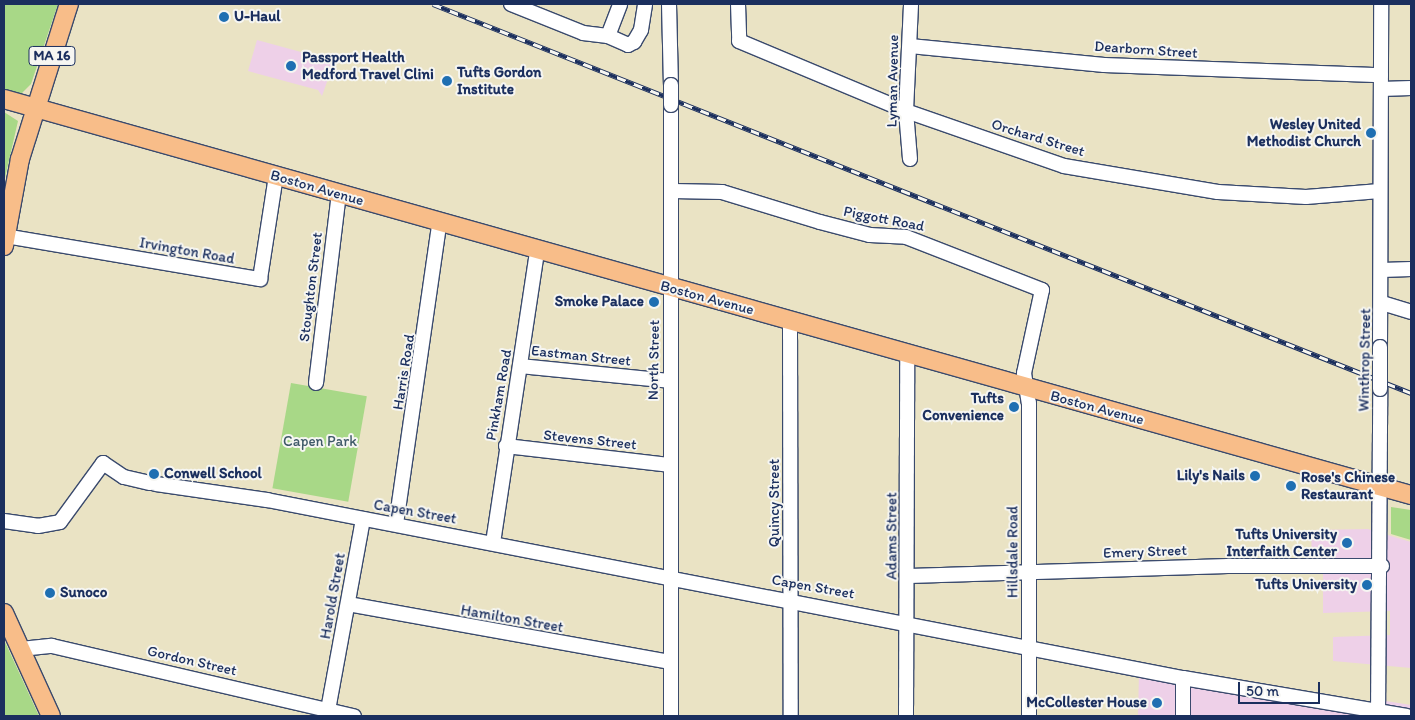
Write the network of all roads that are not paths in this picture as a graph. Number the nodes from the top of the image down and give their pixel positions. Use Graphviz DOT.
graph roads {
  1 [pos="69,4"];
  2 [pos="511,4"];
  3 [pos="620,4"];
  4 [pos="646,4"];
  5 [pos="669,4"];
  6 [pos="738,4"];
  7 [pos="911,4"];
  8 [pos="1382,4"];
  9 [pos="608,36"];
  10 [pos="910,46"];
  11 [pos="1381,82"];
  12 [pos="1411,88"];
  13 [pos="4,99"];
  14 [pos="35,108"];
  15 [pos="906,111"];
  16 [pos="910,159"];
  17 [pos="276,176"];
  18 [pos="673,191"];
  19 [pos="1380,191"];
  20 [pos="339,194"];
  21 [pos="439,224"];
  22 [pos="4,241"];
  23 [pos="537,251"];
  24 [pos="1411,269"];
  25 [pos="1382,270"];
  26 [pos="672,290"];
  27 [pos="1382,303"];
  28 [pos="1411,312"];
  29 [pos="790,320"];
  30 [pos="908,356"];
  31 [pos="520,366"];
  32 [pos="669,381"];
  33 [pos="316,384"];
  34 [pos="1027,389"];
  35 [pos="506,446"];
  36 [pos="671,465"];
  37 [pos="1380,486"];
  38 [pos="1411,495"];
  39 [pos="363,519"];
  40 [pos="4,521"];
  41 [pos="396,524"];
  42 [pos="492,543"];
  43 [pos="1382,566"];
  44 [pos="1029,572"];
  45 [pos="909,576"];
  46 [pos="670,577"];
  47 [pos="792,600"];
  48 [pos="348,604"];
  49 [pos="5,612"];
  50 [pos="906,621"];
  51 [pos="1030,648"];
  52 [pos="21,649"];
  53 [pos="671,662"];
  54 [pos="1183,678"];
  55 [pos="328,710"];
  56 [pos="1378,714"];
  57 [pos="51,716"];
  58 [pos="354,716"];
  59 [pos="671,716"];
  60 [pos="791,716"];
  61 [pos="906,716"];
  62 [pos="1029,716"];
  63 [pos="1183,716"];
  64 [pos="1407,716"];
  1 -- 14 [label="main road, MA 16"];
  2 -- 9 [label="street"];
  3 -- 9 [label="street"];
  4 -- 9 [label="street"];
  5 -- 18 [label="street, North Street, bridge"];
  6 -- 15 [label="street, Orchard Street"];
  7 -- 10 [label="street, Lyman Avenue"];
  8 -- 11 [label="street, Winthrop Street"];
  10 -- 11 [label="street, Dearborn Street"];
  10 -- 15 [label="street, Lyman Avenue"];
  11 -- 12 [label="street, Dearborn Street"];
  11 -- 19 [label="street, Winthrop Street"];
  13 -- 14 [label="main road, Boston Avenue"];
  14 -- 17 [label="main road, Boston Avenue"];
  14 -- 22 [label="main road, MA 16"];
  15 -- 16 [label="street, Lyman Avenue"];
  15 -- 19 [label="street, Orchard Street"];
  17 -- 20 [label="main road, Boston Avenue"];
  17 -- 22 [label="street, Irvington Road"];
  18 -- 26 [label="street, North Street"];
  18 -- 34 [label="street, Piggott Road"];
  19 -- 25 [label="street, Winthrop Street"];
  20 -- 21 [label="main road, Boston Avenue"];
  20 -- 33 [label="street, Stoughton Street"];
  21 -- 23 [label="main road, Boston Avenue"];
  21 -- 41 [label="street, Harris Road"];
  23 -- 26 [label="main road, Boston Avenue"];
  23 -- 31 [label="street, Pinkham Road"];
  24 -- 25 [label="street"];
  25 -- 27 [label="street, Winthrop Street"];
  26 -- 29 [label="main road, Boston Avenue"];
  26 -- 32 [label="street, North Street"];
  27 -- 28 [label="street"];
  27 -- 37 [label="street, Winthrop Street, bridge"];
  29 -- 30 [label="main road, Boston Avenue"];
  29 -- 47 [label="street, Quincy Street"];
  30 -- 34 [label="main road, Boston Avenue"];
  30 -- 45 [label="street, Adams Street"];
  31 -- 32 [label="street, Eastman Street"];
  31 -- 35 [label="street, Pinkham Road"];
  32 -- 36 [label="street, North Street"];
  34 -- 37 [label="main road, Boston Avenue"];
  34 -- 44 [label="street, Hillsdale Road"];
  35 -- 36 [label="street, Stevens Street"];
  35 -- 42 [label="street, Pinkham Road"];
  36 -- 46 [label="street, North Street"];
  37 -- 38 [label="main road, Boston Avenue"];
  37 -- 43 [label="street, Winthrop Street"];
  39 -- 40 [label="street, Capen Street"];
  39 -- 41 [label="street, Capen Street"];
  39 -- 48 [label="street, Harold Street"];
  41 -- 42 [label="street, Capen Street"];
  42 -- 46 [label="street, Capen Street"];
  43 -- 44 [label="street, Emery Street"];
  43 -- 56 [label="street, Winthrop Street"];
  44 -- 45 [label="street, Emery Street"];
  44 -- 51 [label="street, Hillsdale Road"];
  45 -- 50 [label="street, Adams Street"];
  46 -- 47 [label="street, Capen Street"];
  46 -- 53 [label="street, North Street"];
  47 -- 50 [label="street, Capen Street"];
  47 -- 60 [label="street, Quincy Street"];
  48 -- 53 [label="street, Hamilton Street"];
  48 -- 55 [label="street, Harold Street"];
  49 -- 52 [label="main road"];
  50 -- 51 [label="street, Capen Street"];
  50 -- 61 [label="street, Adams Street"];
  51 -- 54 [label="street, Capen Street"];
  51 -- 62 [label="street, Hillsdale Road"];
  52 -- 55 [label="street, Gordon Street"];
  52 -- 57 [label="main road"];
  53 -- 59 [label="street, North Street"];
  54 -- 56 [label="street, Capen Street"];
  54 -- 63 [label="street"];
  55 -- 58 [label="street, Gordon Street"];
  56 -- 64 [label="street, Capen Street"];
}
